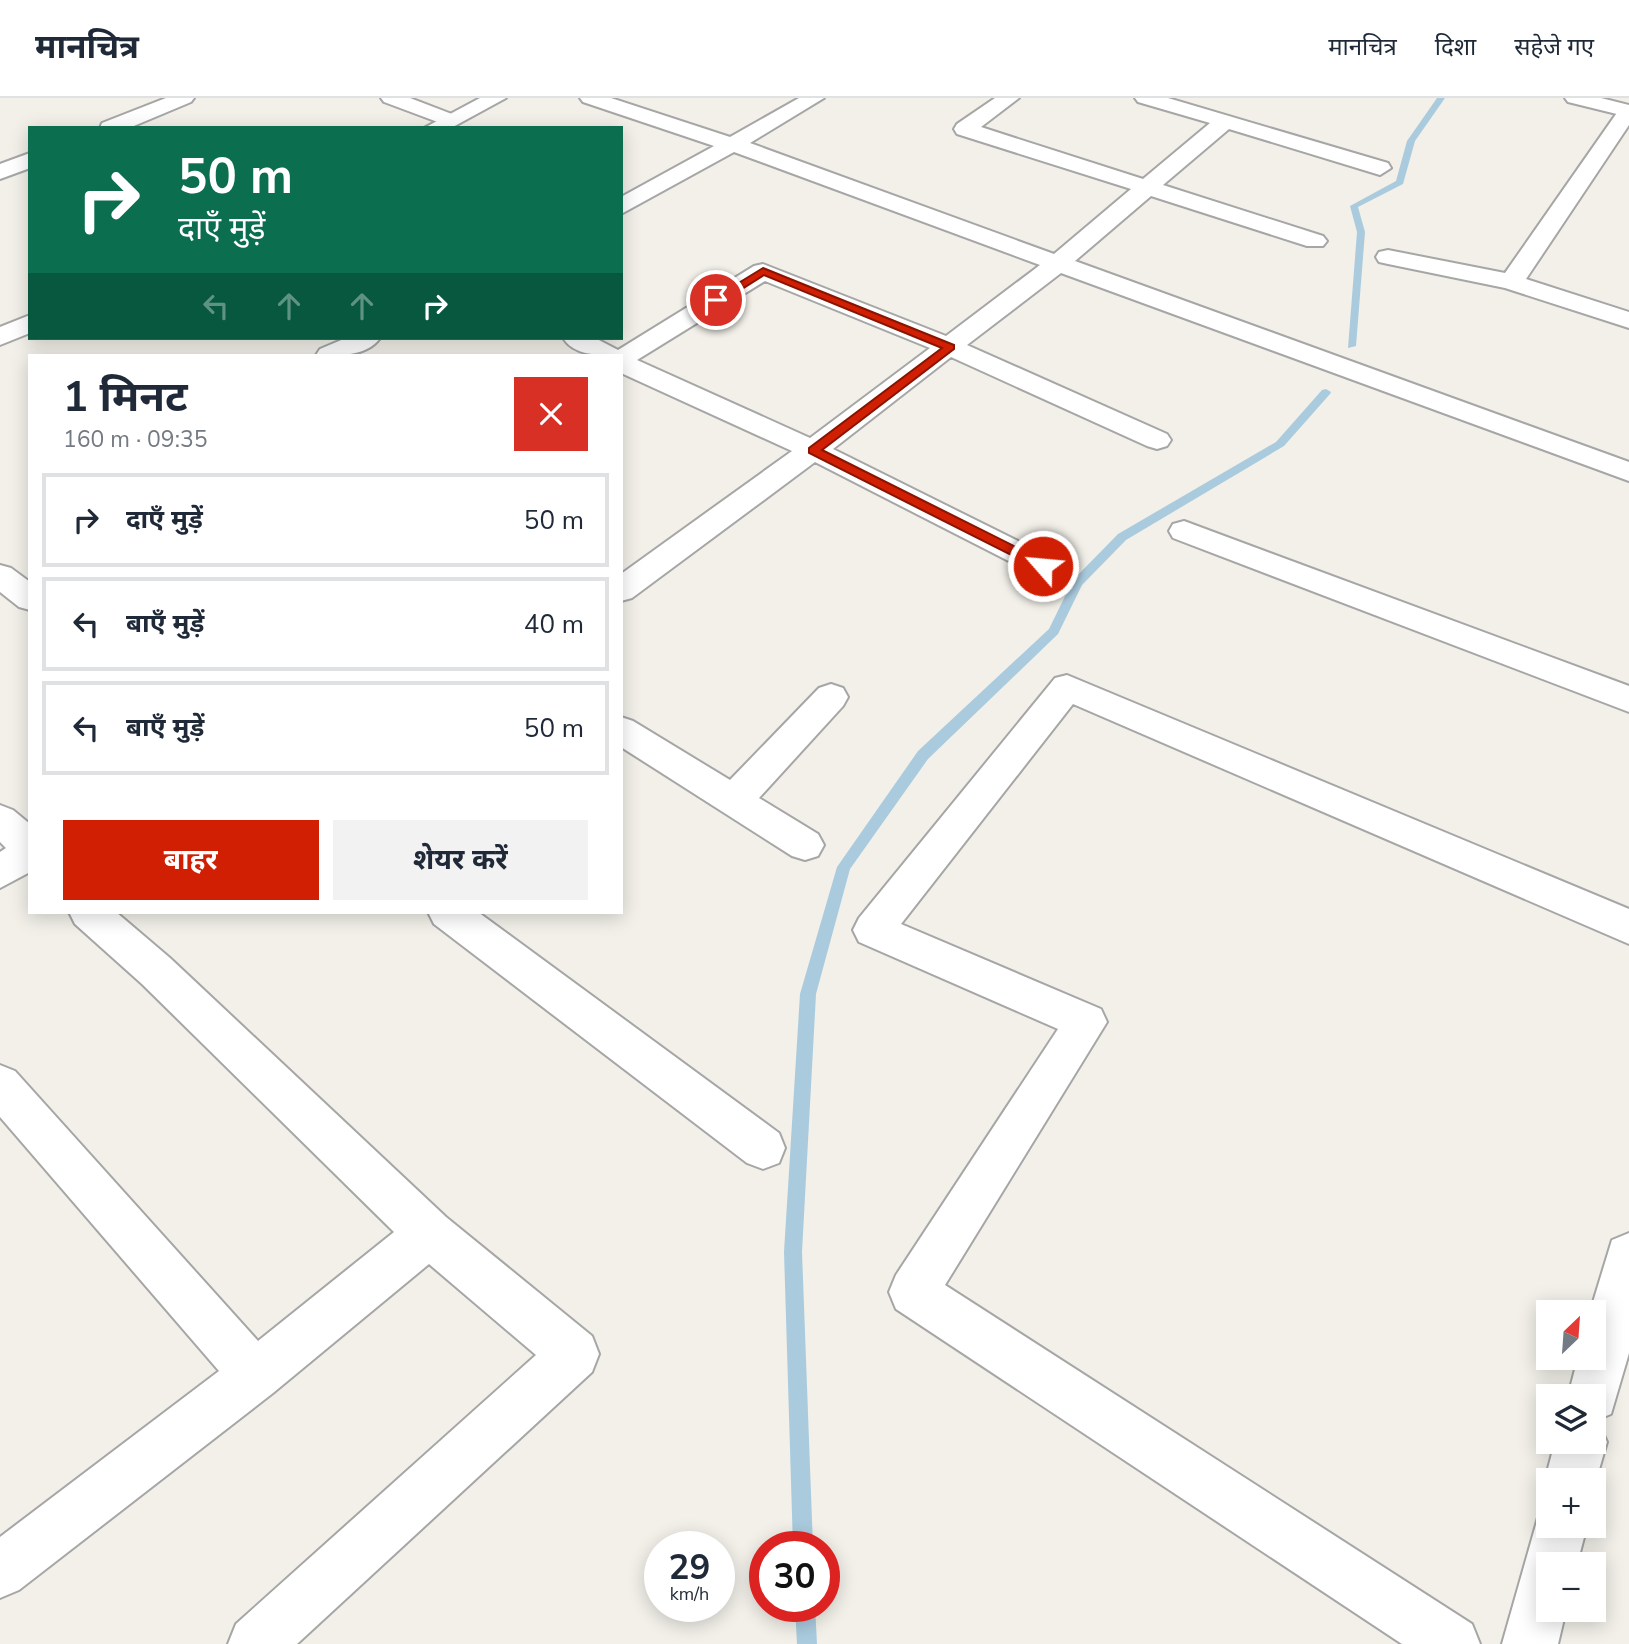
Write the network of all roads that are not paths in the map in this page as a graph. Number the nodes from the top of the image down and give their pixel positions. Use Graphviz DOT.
graph roads {
  1 [pos="184,98"];
  2 [pos="391,98"];
  3 [pos="496,98"];
  4 [pos="590,98"];
  5 [pos="814,98"];
  6 [pos="1009,98"];
  7 [pos="1145,98"];
  8 [pos="1575,98"];
  9 [pos="1629,111"];
  10 [pos="1225,121"];
  11 [pos="442,124"];
  12 [pos="115,126"];
  13 [pos="734,145"];
  14 [pos="28,161"];
  15 [pos="1380,167"];
  16 [pos="0,172"];
  17 [pos="1149,186"];
  18 [pos="623,206"];
  19 [pos="1315,241"];
  20 [pos="1388,257"];
  21 [pos="1058,263"];
  22 [pos="1511,282"];
  23 [pos="1629,320"];
  24 [pos="28,324"];
  25 [pos="0,337"];
  26 [pos="363,340"];
  27 [pos="580,340"];
  28 [pos="950,347"];
  29 [pos="331,354"];
  30 [pos="606,354"];
  31 [pos="623,360"];
  32 [pos="623,362"];
  33 [pos="1157,440"];
  34 [pos="813,450"];
  35 [pos="1629,472"];
  36 [pos="1184,531"];
  37 [pos="1043,566"];
  38 [pos="0,576"];
  39 [pos="623,589"];
  40 [pos="28,597"];
  41 [pos="831,697"];
  42 [pos="1629,699"];
  43 [pos="623,731"];
  44 [pos="733,800"];
  45 [pos="0,820"];
  46 [pos="28,844"];
  47 [pos="805,845"];
  48 [pos="28,853"];
  49 [pos="0,872"];
  50 [pos="91,914"];
  51 [pos="451,914"];
  52 [pos="1629,927"];
  53 [pos="0,1085"];
  54 [pos="763,1148"];
  55 [pos="429,1234"];
  56 [pos="1629,1256"];
  57 [pos="255,1374"];
  58 [pos="1608,1378"];
  59 [pos="0,1571"];
  60 [pos="1536,1620"];
  61 [pos="256,1644"];
  62 [pos="1452,1644"];
  63 [pos="1530,1644"];
  1 -- 12 [label="street"];
  2 -- 11 [label="street"];
  3 -- 11 [label="street"];
  4 -- 13 [label="street"];
  5 -- 13 [label="street"];
  6 -- 17 [label="street"];
  7 -- 10 [label="street"];
  8 -- 9 [label="street"];
  9 -- 22 [label="street"];
  10 -- 15 [label="street"];
  10 -- 17 [label="street"];
  13 -- 18 [label="street"];
  13 -- 21 [label="street"];
  14 -- 16 [label="street"];
  17 -- 19 [label="street"];
  17 -- 21 [label="street"];
  20 -- 22 [label="street"];
  21 -- 28 [label="street"];
  21 -- 35 [label="street"];
  22 -- 23 [label="street"];
  24 -- 25 [label="street"];
  26 -- 29 [label="street"];
  27 -- 30 [label="street"];
  28 -- 31 [label="street"];
  28 -- 33 [label="street"];
  28 -- 34 [label="street"];
  32 -- 34 [label="street"];
  34 -- 37 [label="street"];
  34 -- 39 [label="street"];
  36 -- 42 [label="street"];
  38 -- 40 [label="street"];
  41 -- 44 [label="street"];
  43 -- 44 [label="street"];
  44 -- 47 [label="street"];
  45 -- 46 [label="street"];
  48 -- 49 [label="street"];
  50 -- 55 [label="street"];
  51 -- 54 [label="street"];
  52 -- 62 [label="street"];
  53 -- 57 [label="street"];
  55 -- 57 [label="street"];
  55 -- 61 [label="street"];
  56 -- 58 [label="street"];
  57 -- 59 [label="street"];
  60 -- 63 [label="street"];
}
